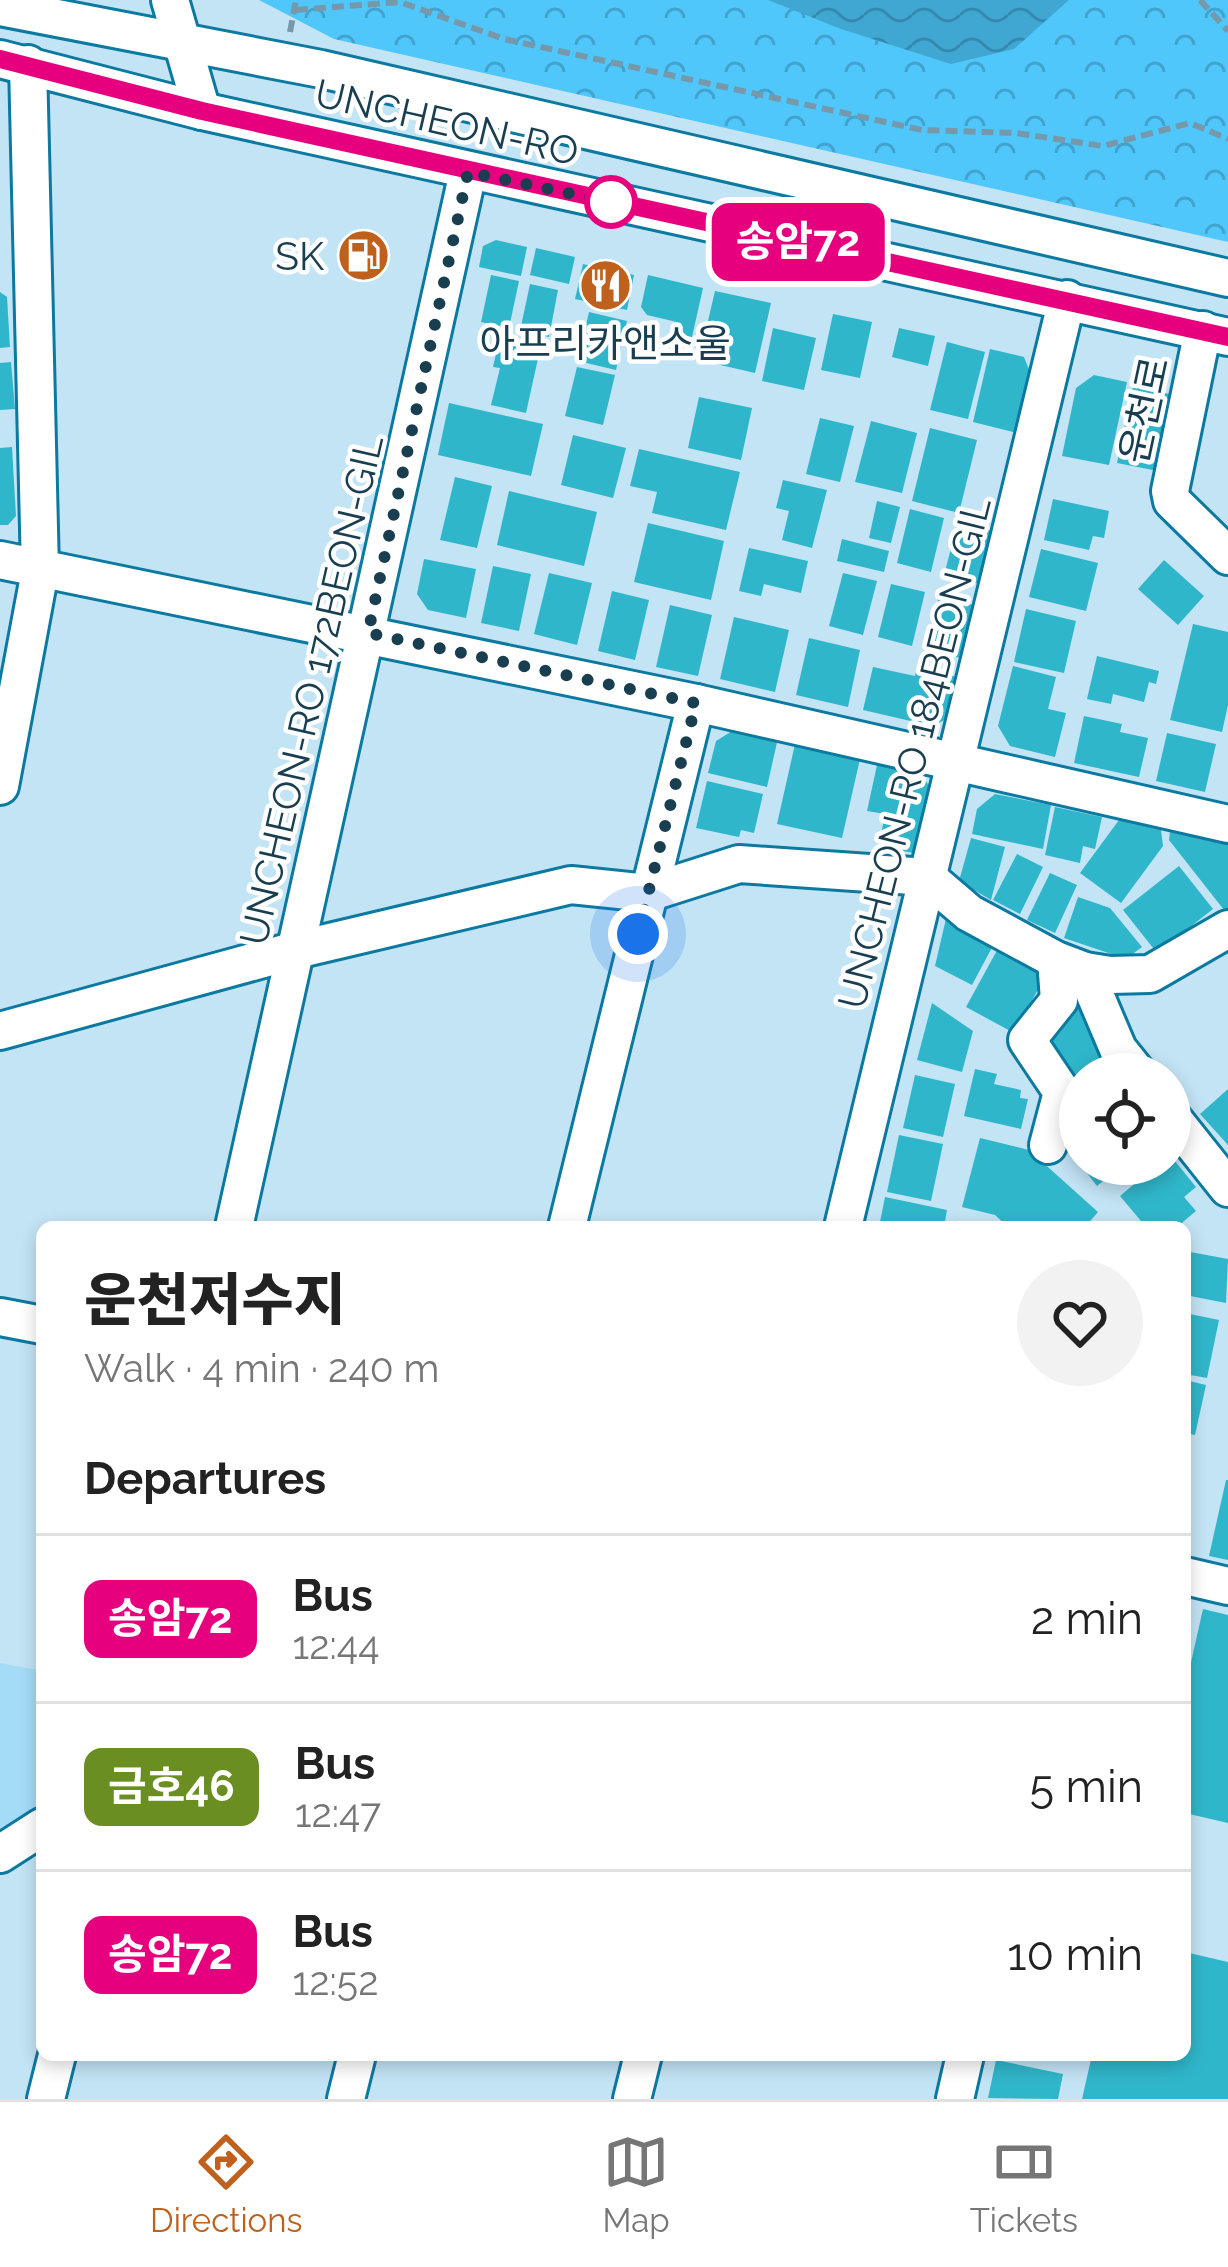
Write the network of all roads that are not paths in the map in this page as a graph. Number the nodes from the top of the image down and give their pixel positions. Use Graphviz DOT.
graph roads {
  1 [pos="170,0"];
  2 [pos="0,7"];
  3 [pos="182,42"];
  4 [pos="14,61"];
  5 [pos="202,111"];
  6 [pos="468,172"];
  7 [pos="1228,278"];
  8 [pos="1066,299"];
  9 [pos="1216,333"];
  10 [pos="1228,556"];
  11 [pos="0,560"];
  12 [pos="40,571"];
  13 [pos="0,580"];
  14 [pos="368,633"];
  15 [pos="696,703"];
  16 [pos="955,762"];
  17 [pos="0,786"];
  18 [pos="1228,824"];
  19 [pos="927,877"];
  20 [pos="648,892"];
  21 [pos="1228,928"];
  22 [pos="296,950"];
  23 [pos="1071,965"];
  24 [pos="0,1031"];
  25 [pos="1121,1053"];
  26 [pos="1191,1141"];
  27 [pos="1048,1145"];
  28 [pos="1228,1188"];
  29 [pos="235,1221"];
  30 [pos="568,1221"];
  31 [pos="844,1221"];
  32 [pos="0,1317"];
  33 [pos="36,1324"];
  34 [pos="1191,1577"];
  35 [pos="1228,1586"];
  36 [pos="36,1831"];
  37 [pos="0,1855"];
  38 [pos="56,2061"];
  39 [pos="356,2061"];
  40 [pos="642,2061"];
  41 [pos="963,2061"];
  42 [pos="46,2099"];
  43 [pos="346,2099"];
  44 [pos="632,2099"];
  45 [pos="955,2099"];
  1 -- 3 [label="street"];
  2 -- 3 [label="street, UNCHEON-RO"];
  3 -- 5 [label="street"];
  3 -- 7 [label="street, UNCHEON-RO"];
  4 -- 5 [label="street, UNCHEON-RO"];
  4 -- 12 [label="street"];
  5 -- 6 [label="street, UNCHEON-RO"];
  6 -- 8 [label="street, UNCHEON-RO"];
  6 -- 14 [label="street, UNCHEON-RO 172BEON-GIL"];
  8 -- 9 [label="street, UNCHEON-RO"];
  8 -- 16 [label="street, UNCHEON-RO 184BEON-GIL"];
  9 -- 10 [label="street, 운천로"];
  11 -- 12 [label="street"];
  12 -- 13 [label="street"];
  12 -- 14 [label="street"];
  12 -- 17 [label="street"];
  14 -- 15 [label="street"];
  14 -- 22 [label="street, UNCHEON-RO 172BEON-GIL"];
  15 -- 16 [label="street"];
  15 -- 20 [label="street"];
  16 -- 18 [label="street"];
  16 -- 19 [label="street, UNCHEON-RO 184BEON-GIL"];
  19 -- 20 [label="street"];
  19 -- 23 [label="street"];
  19 -- 31 [label="street, UNCHEON-RO 184BEON-GIL"];
  20 -- 22 [label="street"];
  20 -- 30 [label="street"];
  21 -- 23 [label="street"];
  22 -- 24 [label="street"];
  22 -- 29 [label="street, UNCHEON-RO 172BEON-GIL"];
  23 -- 25 [label="street"];
  23 -- 27 [label="street"];
  26 -- 28 [label="street"];
  32 -- 33 [label="street"];
  34 -- 35 [label="street"];
  36 -- 37 [label="street"];
  38 -- 42 [label="street"];
  39 -- 43 [label="street"];
  40 -- 44 [label="street"];
  41 -- 45 [label="street"];
}
